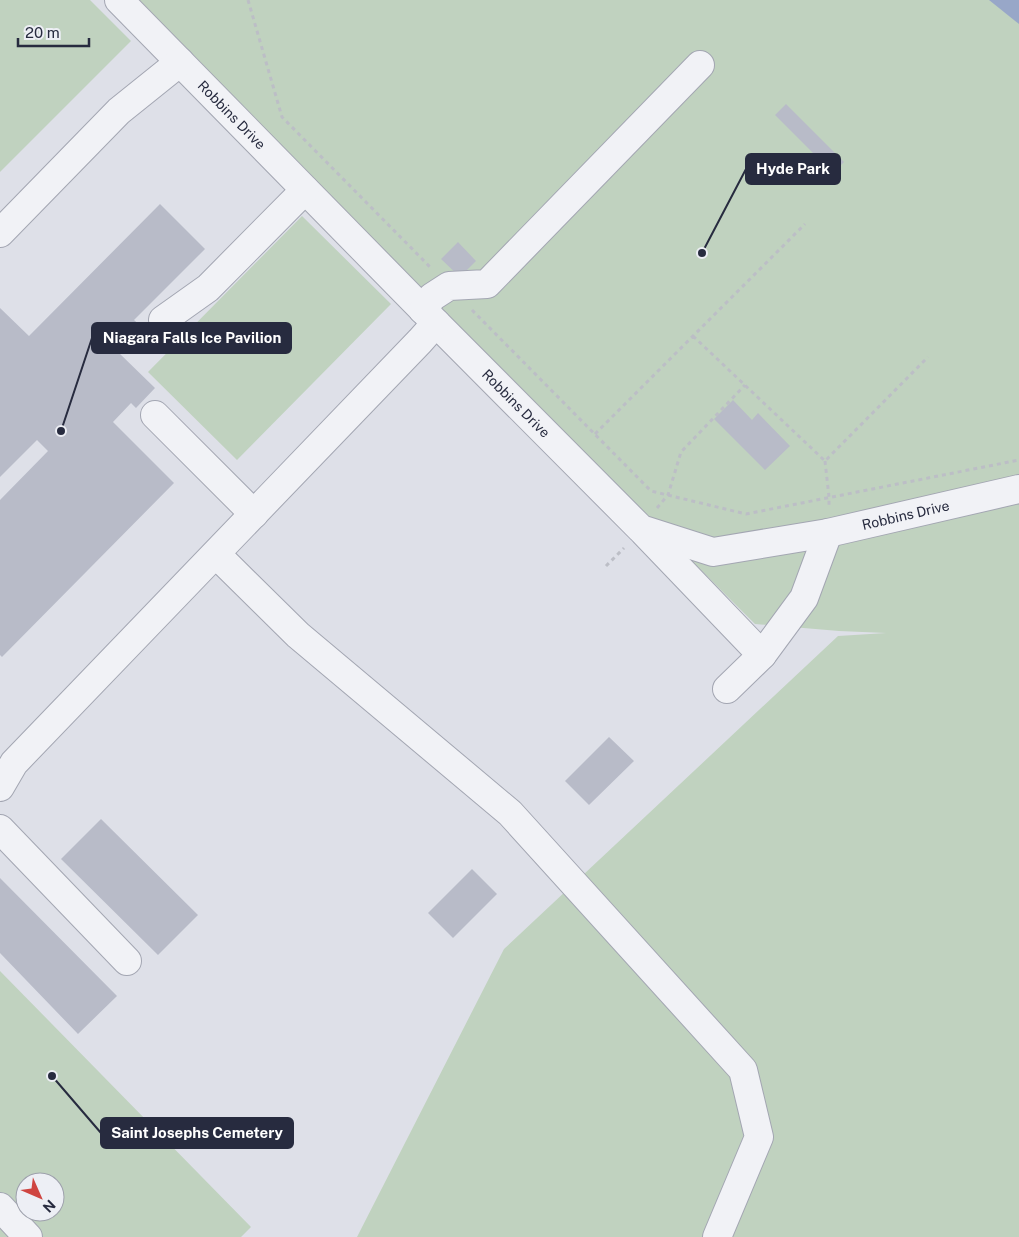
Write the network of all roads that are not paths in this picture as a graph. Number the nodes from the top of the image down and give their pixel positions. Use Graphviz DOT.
graph roads {
  1 [pos="119,0"];
  2 [pos="180,62"];
  3 [pos="700,65"];
  4 [pos="305,190"];
  5 [pos="0,232"];
  6 [pos="429,316"];
  7 [pos="163,320"];
  8 [pos="155,415"];
  9 [pos="1019,489"];
  10 [pos="254,514"];
  11 [pos="641,529"];
  12 [pos="828,533"];
  13 [pos="712,552"];
  14 [pos="222,560"];
  15 [pos="707,598"];
  16 [pos="762,655"];
  17 [pos="727,689"];
  18 [pos="0,787"];
  19 [pos="0,829"];
  20 [pos="128,961"];
  21 [pos="0,1207"];
  22 [pos="28,1237"];
  23 [pos="718,1237"];
  1 -- 2 [label="street, Robbins Drive"];
  2 -- 4 [label="street, Robbins Drive"];
  2 -- 5 [label="street"];
  3 -- 6 [label="street"];
  4 -- 6 [label="street, Robbins Drive"];
  4 -- 7 [label="street"];
  6 -- 10 [label="street"];
  6 -- 11 [label="street, Robbins Drive"];
  8 -- 10 [label="street"];
  9 -- 12 [label="street, Robbins Drive"];
  10 -- 18 [label="street"];
  11 -- 13 [label="street, Robbins Drive"];
  11 -- 15 [label="street"];
  12 -- 13 [label="street, Robbins Drive"];
  12 -- 16 [label="street"];
  13 -- 15 [label="street"];
  14 -- 23 [label="street"];
  15 -- 16 [label="street"];
  16 -- 17 [label="street"];
  19 -- 20 [label="street"];
  21 -- 22 [label="street"];
}
